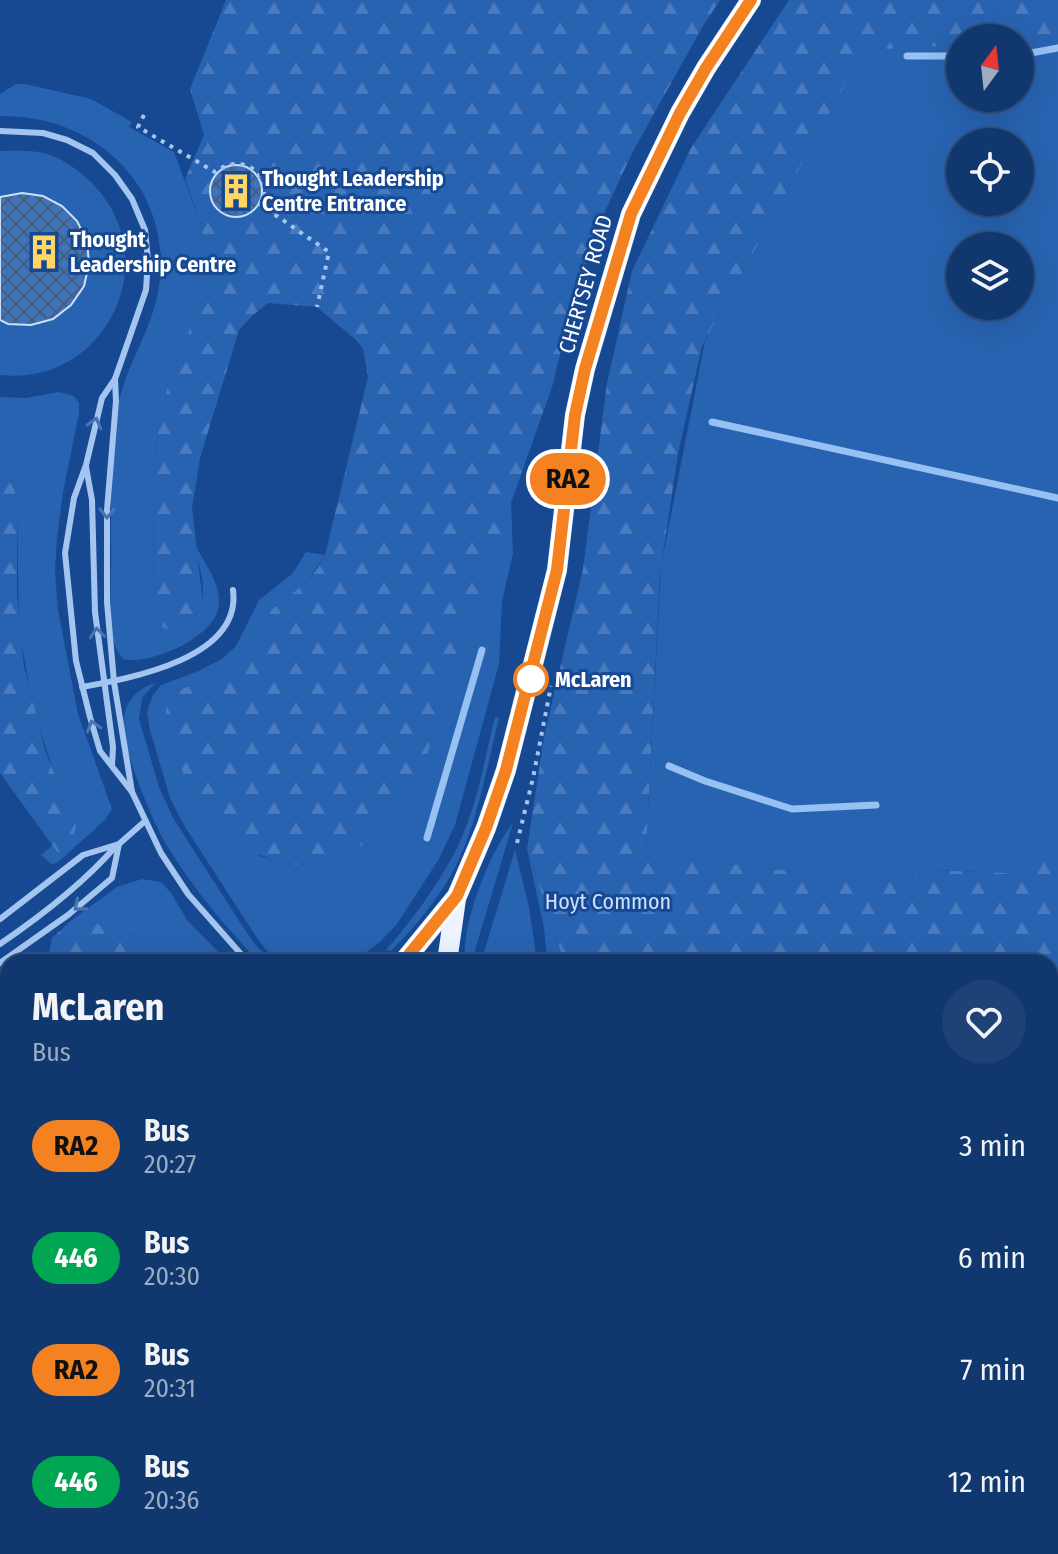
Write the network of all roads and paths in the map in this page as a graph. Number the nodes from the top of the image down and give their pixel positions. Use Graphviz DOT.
graph roads {
  1 [pos="751,0"];
  2 [pos="144,115"];
  3 [pos="0,131"];
  4 [pos="317,307"];
  5 [pos="115,379"];
  6 [pos="86,465"];
  7 [pos="233,590"];
  8 [pos="553,677"];
  9 [pos="114,682"];
  10 [pos="103,684"];
  11 [pos="82,687"];
  12 [pos="112,765"];
  13 [pos="132,792"];
  14 [pos="144,822"];
  15 [pos="517,843"];
  16 [pos="119,844"];
  17 [pos="457,896"];
  18 [pos="0,919"];
  19 [pos="0,944"];
  20 [pos="13,954"];
  21 [pos="241,954"];
  22 [pos="410,954"];
  23 [pos="448,954"];
  1 -- 17 [label="main road, CHERTSEY ROAD"];
  2 -- 4 [label="path"];
  3 -- 5 [label="lane"];
  6 -- 5 [label="lane, one-way"];
  5 -- 9 [label="lane, one-way"];
  10 -- 6 [label="lane, one-way"];
  6 -- 11 [label="lane"];
  7 -- 9 [label="lane"];
  8 -- 15 [label="path"];
  9 -- 10 [label="lane"];
  9 -- 13 [label="lane"];
  10 -- 11 [label="lane"];
  10 -- 12 [label="lane"];
  12 -- 11 [label="lane, one-way"];
  12 -- 13 [label="lane"];
  13 -- 14 [label="lane"];
  14 -- 16 [label="lane"];
  14 -- 21 [label="lane"];
  16 -- 18 [label="lane"];
  16 -- 19 [label="lane"];
  16 -- 20 [label="lane, one-way"];
  17 -- 22 [label="main road, CHERTSEY ROAD"];
  17 -- 23 [label="main road, CHERTSEY ROAD"];
}
